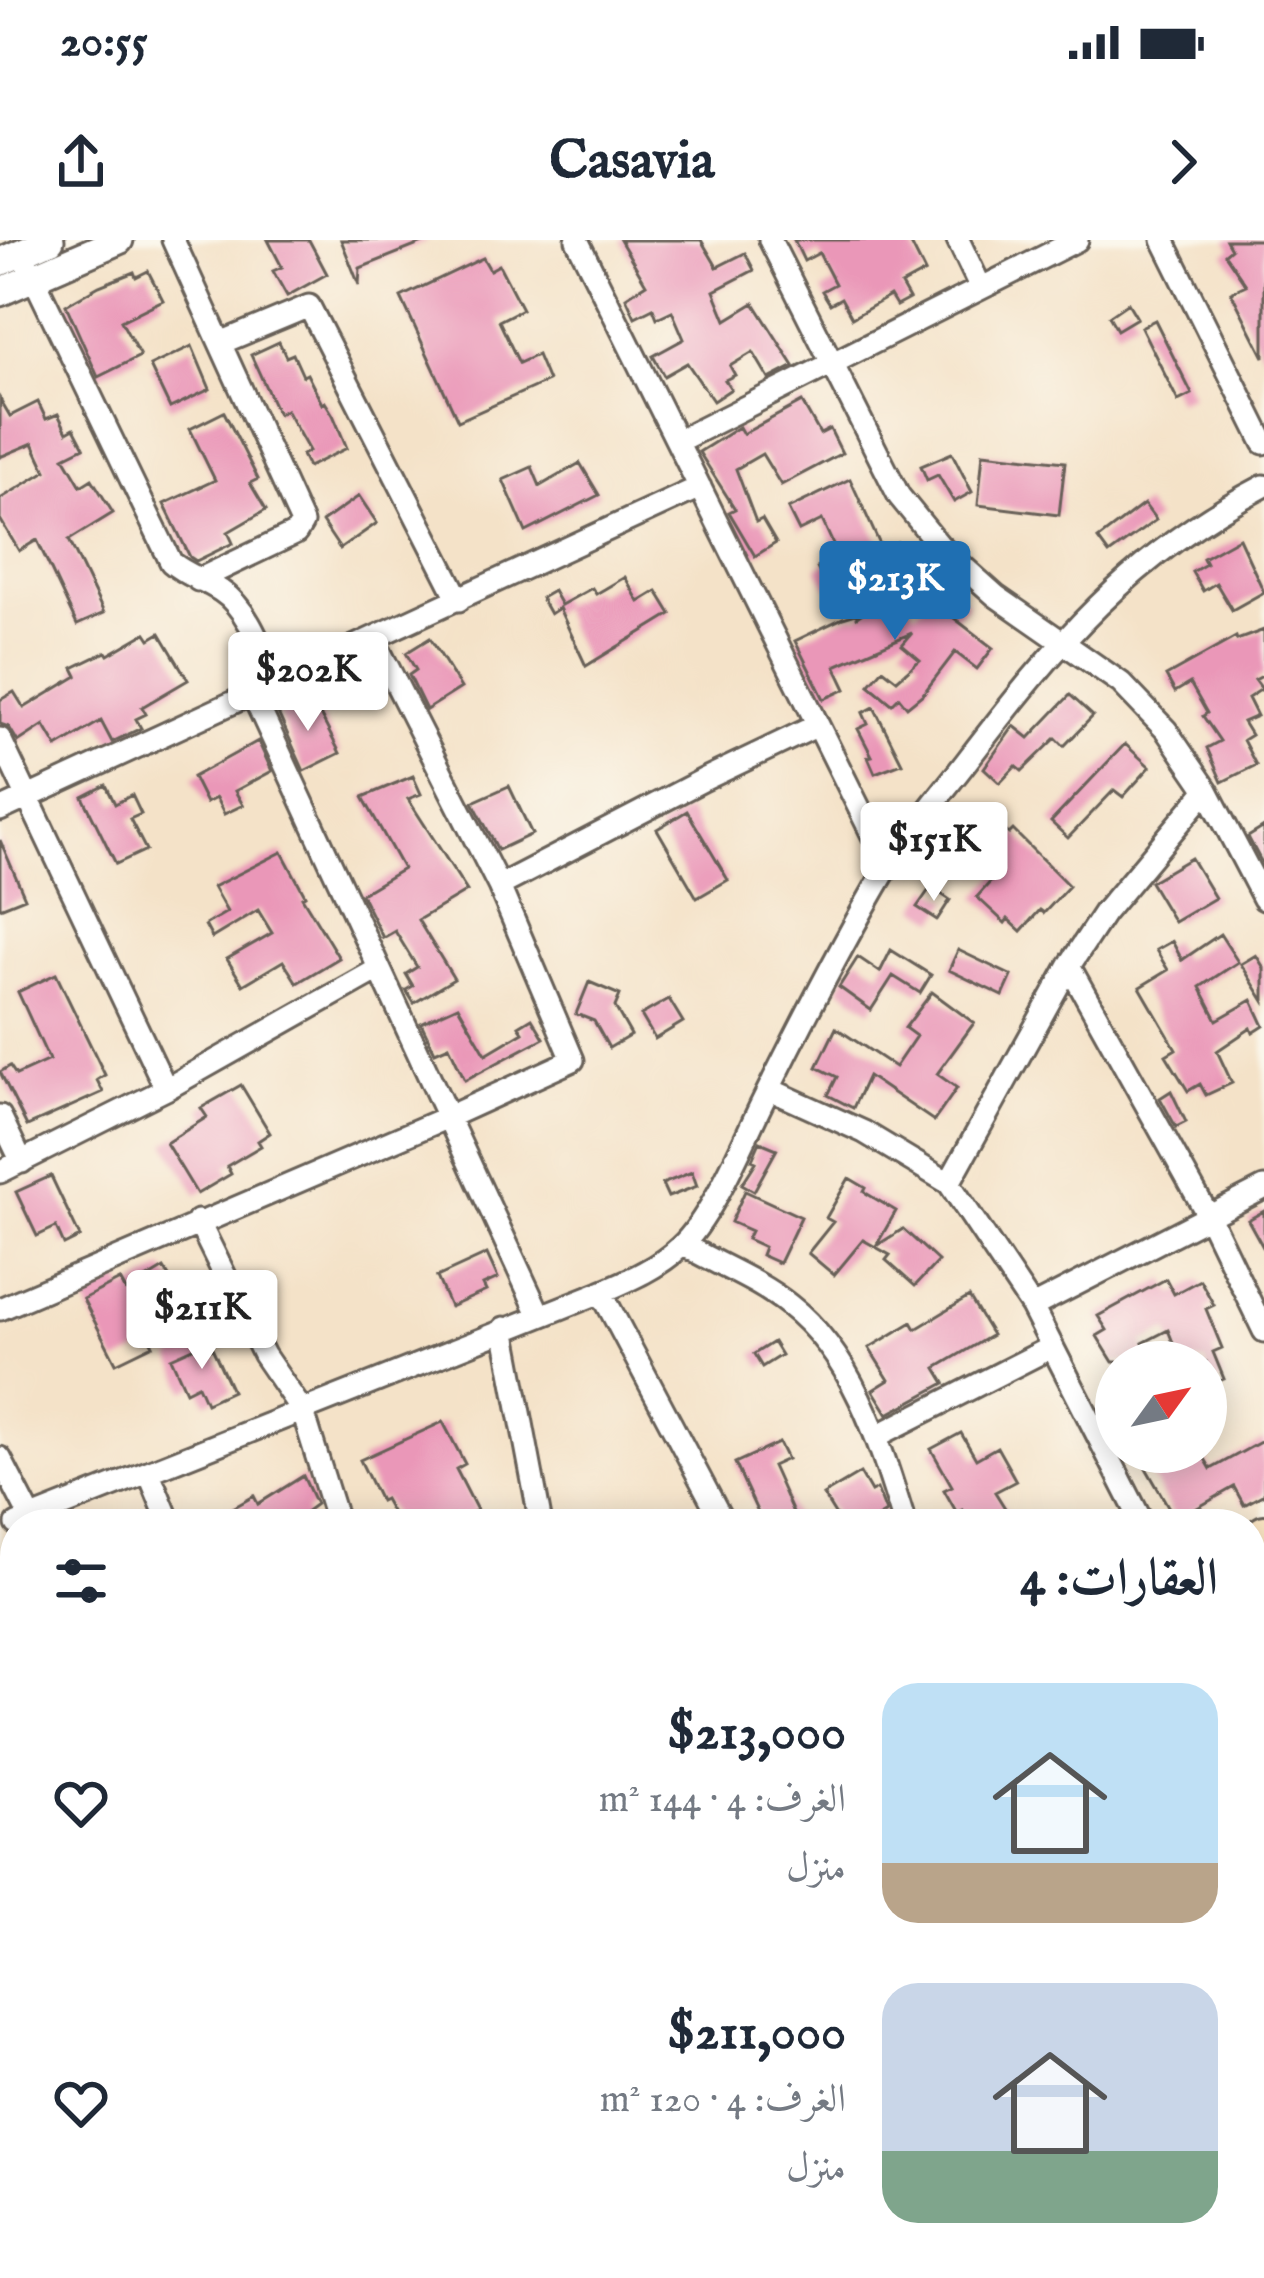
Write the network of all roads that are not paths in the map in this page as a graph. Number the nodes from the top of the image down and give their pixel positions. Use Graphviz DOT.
graph roads {
  1 [pos="50,240"];
  2 [pos="119,240"];
  3 [pos="173,240"];
  4 [pos="577,240"];
  5 [pos="770,240"];
  6 [pos="958,240"];
  7 [pos="1077,240"];
  8 [pos="1163,240"];
  9 [pos="18,264"];
  10 [pos="980,286"];
  11 [pos="0,292"];
  12 [pos="223,343"];
  13 [pos="833,365"];
  14 [pos="678,441"];
  15 [pos="1264,443"];
  16 [pos="1264,486"];
  17 [pos="700,487"];
  18 [pos="198,580"];
  19 [pos="459,600"];
  20 [pos="374,640"];
  21 [pos="1062,644"];
  22 [pos="276,682"];
  23 [pos="252,693"];
  24 [pos="818,725"];
  25 [pos="0,740"];
  26 [pos="1207,790"];
  27 [pos="27,800"];
  28 [pos="0,810"];
  29 [pos="888,866"];
  30 [pos="499,886"];
  31 [pos="1264,899"];
  32 [pos="1069,966"];
  33 [pos="377,970"];
  34 [pos="166,1089"];
  35 [pos="769,1089"];
  36 [pos="0,1116"];
  37 [pos="448,1118"];
  38 [pos="22,1162"];
  39 [pos="0,1172"];
  40 [pos="949,1183"];
  41 [pos="1264,1188"];
  42 [pos="1209,1217"];
  43 [pos="198,1221"];
  44 [pos="684,1245"];
  45 [pos="601,1292"];
  46 [pos="1032,1307"];
  47 [pos="0,1309"];
  48 [pos="539,1314"];
  49 [pos="505,1328"];
  50 [pos="1264,1331"];
  51 [pos="1052,1346"];
  52 [pos="303,1412"];
  53 [pos="877,1436"];
  54 [pos="0,1458"];
  55 [pos="149,1473"];
  56 [pos="19,1509"];
  57 [pos="59,1509"];
  58 [pos="164,1509"];
  59 [pos="333,1509"];
  60 [pos="538,1509"];
  61 [pos="716,1509"];
  62 [pos="900,1509"];
  63 [pos="1136,1509"];
  1 -- 9 [label="street"];
  2 -- 9 [label="street"];
  3 -- 12 [label="street"];
  4 -- 14 [label="street"];
  5 -- 13 [label="street"];
  6 -- 10 [label="street"];
  7 -- 10 [label="street"];
  8 -- 15 [label="street"];
  9 -- 11 [label="street"];
  9 -- 18 [label="street"];
  10 -- 13 [label="street"];
  12 -- 18 [label="street"];
  12 -- 19 [label="street"];
  13 -- 14 [label="street"];
  13 -- 21 [label="street"];
  14 -- 17 [label="street"];
  16 -- 21 [label="street"];
  17 -- 19 [label="street"];
  17 -- 24 [label="street"];
  18 -- 22 [label="street"];
  19 -- 20 [label="street"];
  20 -- 22 [label="street"];
  20 -- 30 [label="street"];
  21 -- 26 [label="street"];
  21 -- 29 [label="street"];
  22 -- 23 [label="street"];
  23 -- 27 [label="street"];
  23 -- 33 [label="street"];
  24 -- 29 [label="street"];
  24 -- 30 [label="street"];
  25 -- 27 [label="street"];
  26 -- 31 [label="street"];
  26 -- 32 [label="street"];
  27 -- 28 [label="street"];
  27 -- 34 [label="street"];
  29 -- 35 [label="street"];
  30 -- 37 [label="street"];
  32 -- 40 [label="street"];
  32 -- 42 [label="street"];
  33 -- 34 [label="street"];
  33 -- 37 [label="street"];
  34 -- 38 [label="street"];
  35 -- 40 [label="street"];
  35 -- 44 [label="street"];
  36 -- 38 [label="street"];
  37 -- 43 [label="street"];
  37 -- 48 [label="street"];
  38 -- 39 [label="street"];
  40 -- 46 [label="street"];
  41 -- 42 [label="street"];
  42 -- 46 [label="street"];
  42 -- 50 [label="street"];
  43 -- 47 [label="street"];
  43 -- 52 [label="street"];
  44 -- 45 [label="street"];
  44 -- 53 [label="street"];
  45 -- 48 [label="street"];
  45 -- 61 [label="street"];
  46 -- 51 [label="street"];
  48 -- 49 [label="street"];
  49 -- 52 [label="street"];
  49 -- 60 [label="street"];
  51 -- 53 [label="street"];
  51 -- 63 [label="street"];
  52 -- 55 [label="street"];
  52 -- 59 [label="street"];
  53 -- 62 [label="street"];
  54 -- 56 [label="street"];
  55 -- 57 [label="street"];
  55 -- 58 [label="street"];
}
